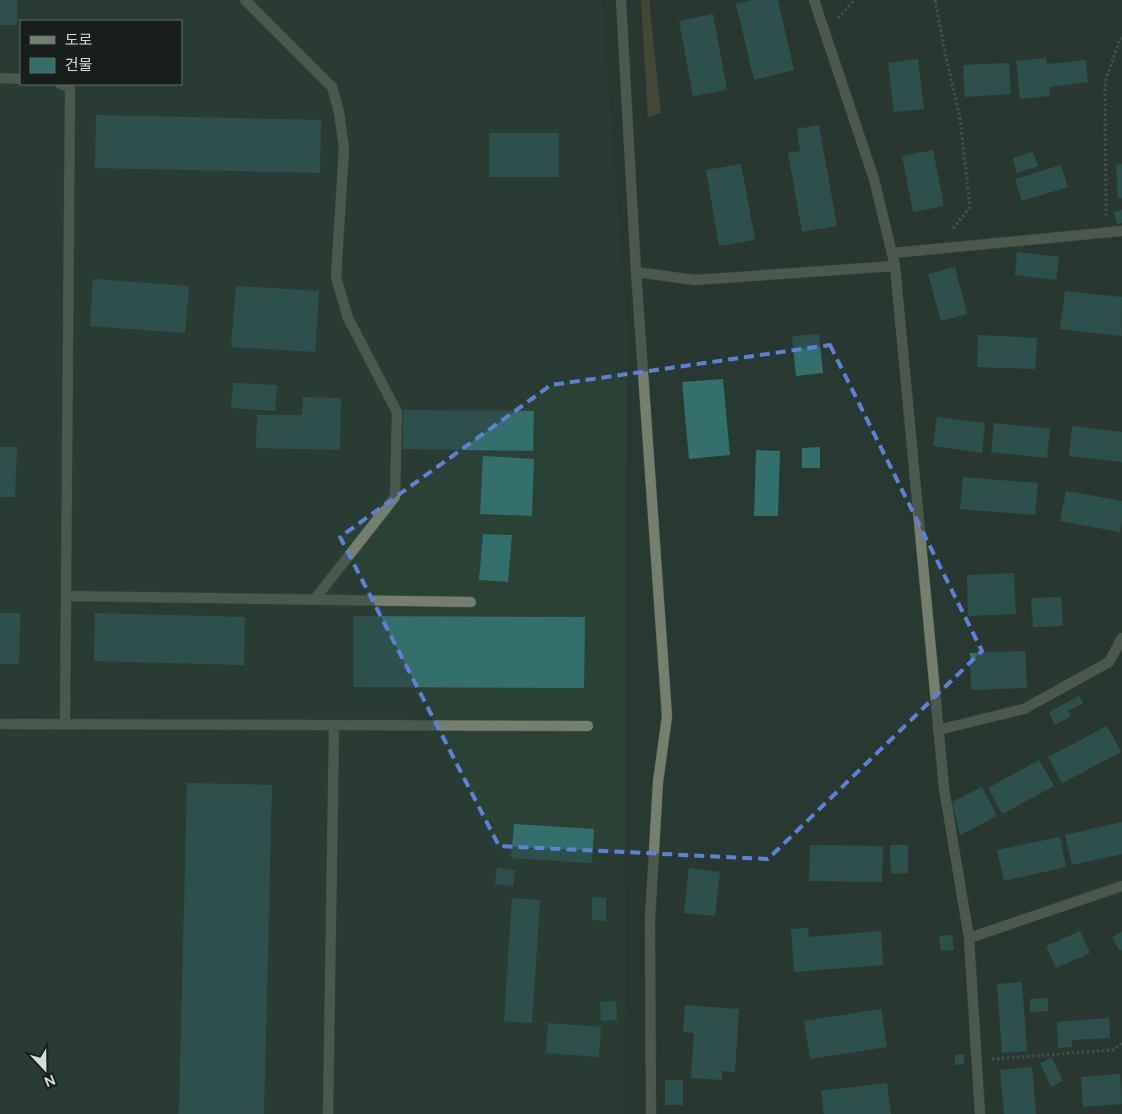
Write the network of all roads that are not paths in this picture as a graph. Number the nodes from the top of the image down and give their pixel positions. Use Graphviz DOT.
graph roads {
  1 [pos="245,0"];
  2 [pos="621,0"];
  3 [pos="814,0"];
  4 [pos="0,78"];
  5 [pos="20,79"];
  6 [pos="63,85"];
  7 [pos="1122,231"];
  8 [pos="892,253"];
  9 [pos="896,266"];
  10 [pos="636,272"];
  11 [pos="66,596"];
  12 [pos="314,600"];
  13 [pos="471,602"];
  14 [pos="1122,638"];
  15 [pos="0,724"];
  16 [pos="66,724"];
  17 [pos="334,725"];
  18 [pos="588,726"];
  19 [pos="938,730"];
  20 [pos="1122,886"];
  21 [pos="969,938"];
  22 [pos="328,1114"];
  23 [pos="651,1114"];
  24 [pos="980,1114"];
  1 -- 12 [label="street"];
  2 -- 10 [label="street"];
  3 -- 8 [label="street"];
  4 -- 5 [label="street"];
  6 -- 11 [label="street"];
  7 -- 8 [label="street"];
  8 -- 9 [label="street"];
  9 -- 10 [label="street"];
  9 -- 19 [label="street"];
  10 -- 23 [label="street"];
  11 -- 12 [label="street"];
  11 -- 16 [label="street"];
  12 -- 13 [label="street"];
  14 -- 19 [label="street"];
  15 -- 16 [label="street"];
  16 -- 17 [label="street"];
  17 -- 18 [label="street"];
  17 -- 22 [label="street"];
  19 -- 21 [label="street"];
  20 -- 21 [label="street"];
  21 -- 24 [label="street"];
}
